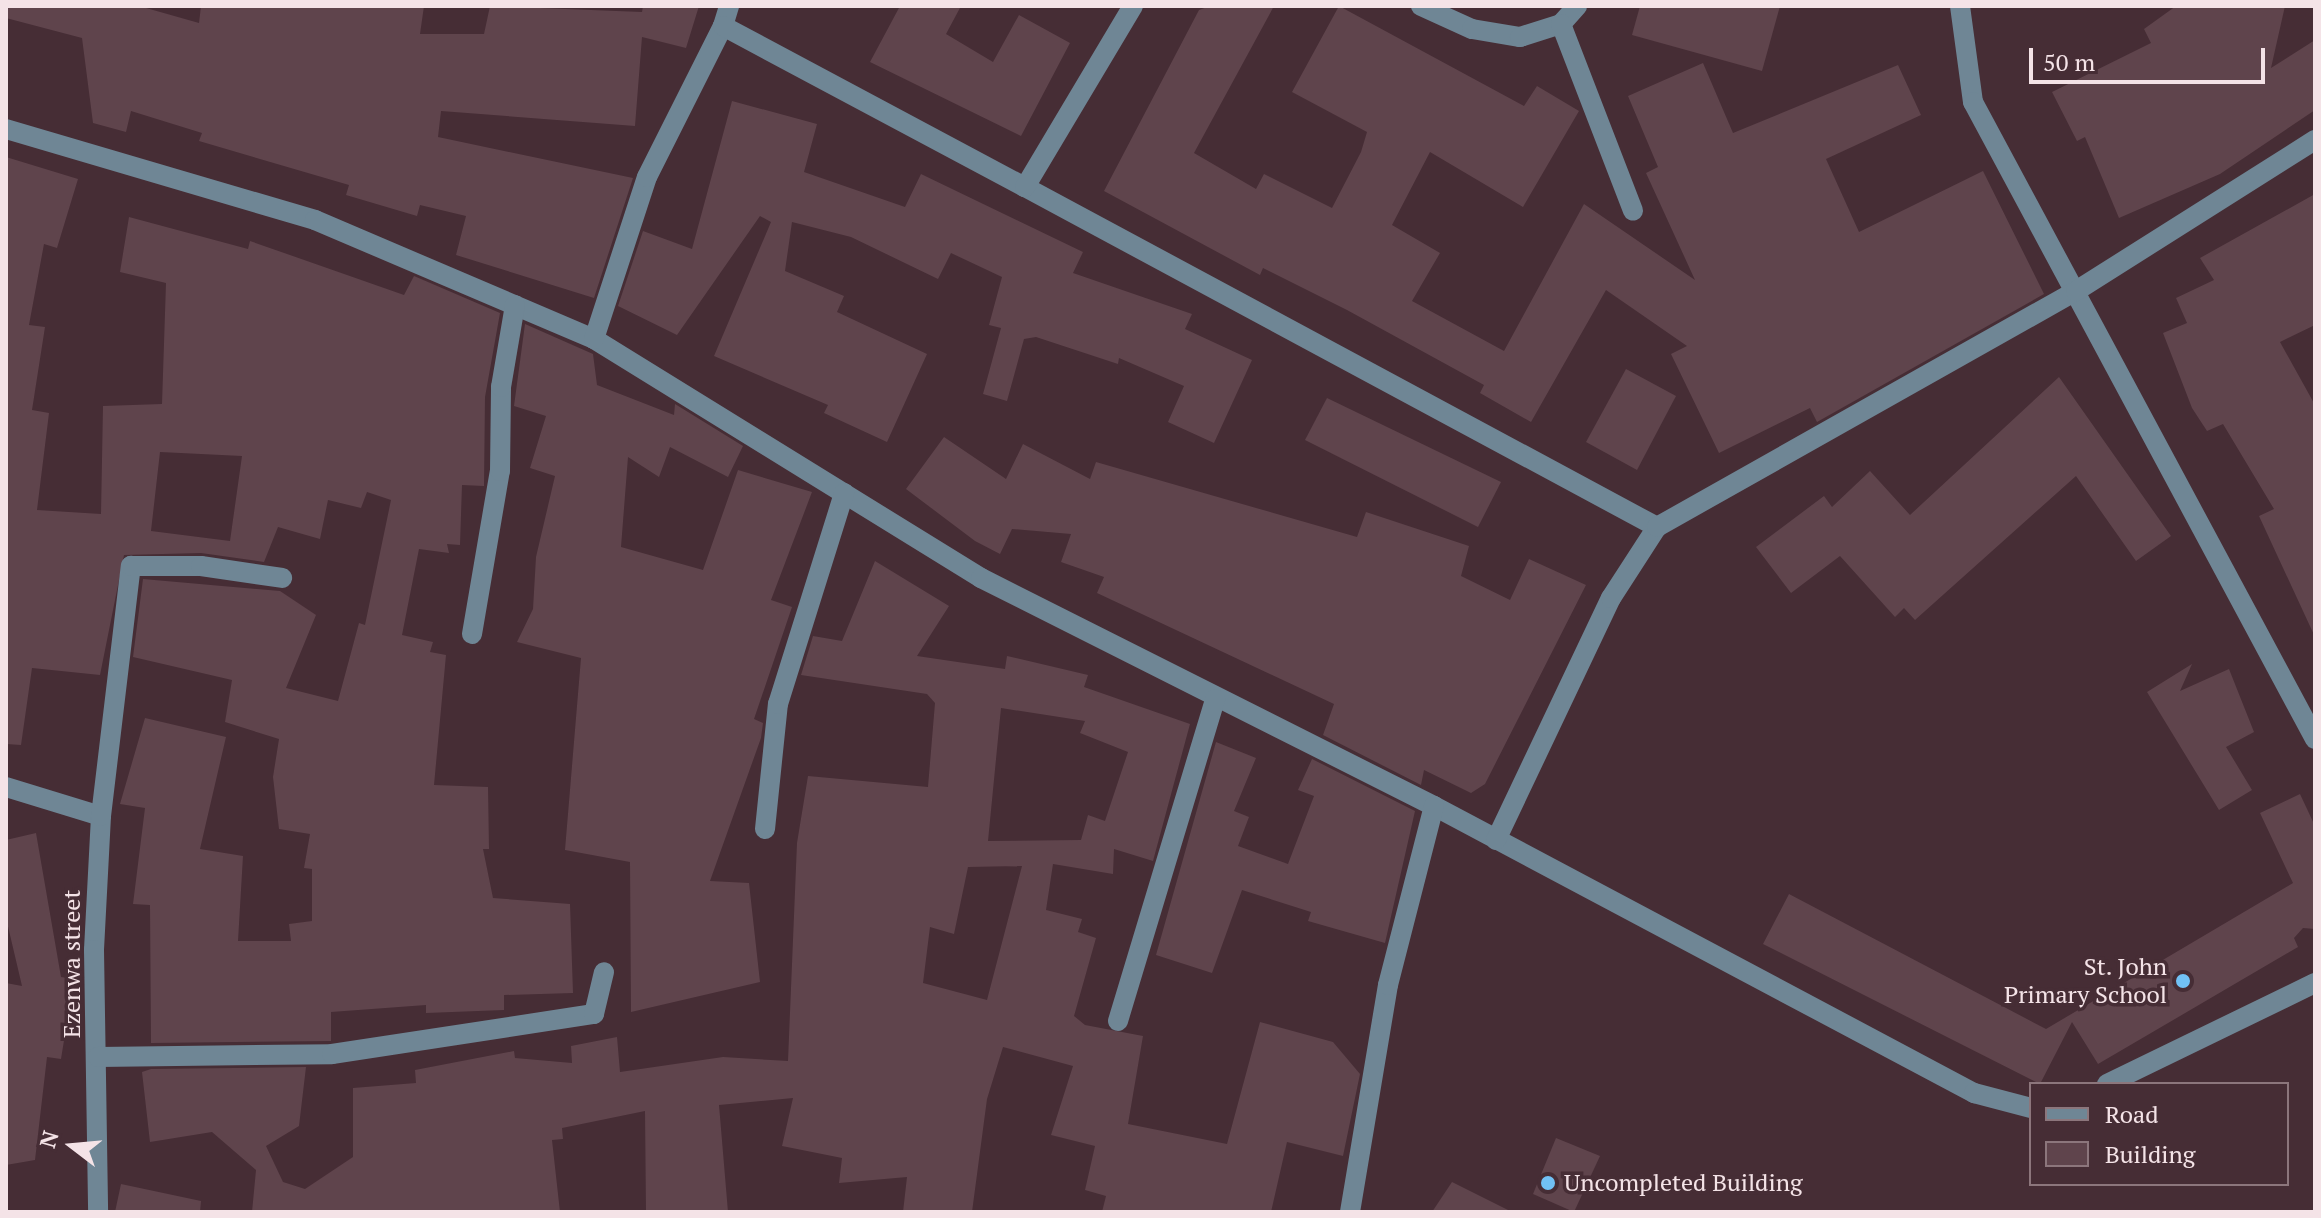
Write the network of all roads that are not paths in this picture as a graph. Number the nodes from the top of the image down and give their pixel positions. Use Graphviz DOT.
graph roads {
  1 [pos="729,6"];
  2 [pos="1133,6"];
  3 [pos="1421,6"];
  4 [pos="1577,6"];
  5 [pos="1960,6"];
  6 [pos="1561,24"];
  7 [pos="723,26"];
  8 [pos="6,129"];
  9 [pos="2315,140"];
  10 [pos="1025,187"];
  11 [pos="1633,211"];
  12 [pos="2076,291"];
  13 [pos="515,305"];
  14 [pos="594,339"];
  15 [pos="844,493"];
  16 [pos="1657,527"];
  17 [pos="282,578"];
  18 [pos="472,634"];
  19 [pos="1215,699"];
  20 [pos="2315,739"];
  21 [pos="6,787"];
  22 [pos="1434,806"];
  23 [pos="101,816"];
  24 [pos="765,829"];
  25 [pos="1496,840"];
  26 [pos="604,972"];
  27 [pos="2315,983"];
  28 [pos="1118,1021"];
  29 [pos="98,1057"];
  30 [pos="2111,1082"];
  31 [pos="2029,1107"];
  32 [pos="98,1212"];
  33 [pos="1350,1212"];
  1 -- 7 [label="street"];
  2 -- 10 [label="street"];
  3 -- 6 [label="street"];
  4 -- 6 [label="street"];
  5 -- 12 [label="street"];
  6 -- 11 [label="street"];
  7 -- 10 [label="street"];
  7 -- 14 [label="street"];
  8 -- 13 [label="street"];
  9 -- 12 [label="street"];
  10 -- 16 [label="street"];
  12 -- 16 [label="street"];
  12 -- 20 [label="street"];
  13 -- 14 [label="street"];
  13 -- 18 [label="street"];
  14 -- 15 [label="street"];
  15 -- 19 [label="street"];
  15 -- 24 [label="street"];
  16 -- 25 [label="street"];
  17 -- 23 [label="street, Ezenwa street"];
  19 -- 22 [label="street"];
  19 -- 28 [label="street"];
  21 -- 23 [label="street"];
  22 -- 25 [label="street"];
  22 -- 33 [label="street"];
  23 -- 29 [label="street, Ezenwa street"];
  25 -- 31 [label="street"];
  26 -- 29 [label="street"];
  27 -- 30 [label="street"];
  29 -- 32 [label="street, Ezenwa street"];
}
